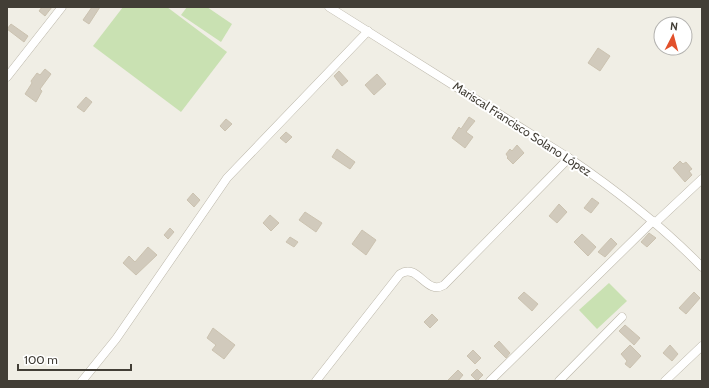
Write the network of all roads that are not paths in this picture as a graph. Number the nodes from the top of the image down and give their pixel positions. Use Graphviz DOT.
graph roads {
  1 [pos="62,7"];
  2 [pos="329,7"];
  3 [pos="368,31"];
  4 [pos="7,77"];
  5 [pos="569,158"];
  6 [pos="702,179"];
  7 [pos="654,222"];
  8 [pos="702,267"];
  9 [pos="622,317"];
  10 [pos="702,346"];
  11 [pos="82,381"];
  12 [pos="316,381"];
  13 [pos="490,381"];
  14 [pos="559,381"];
  15 [pos="665,381"];
  1 -- 4 [label="street"];
  2 -- 3 [label="street, Mariscal Francisco Solano López"];
  3 -- 5 [label="street, Mariscal Francisco Solano López"];
  3 -- 11 [label="street"];
  5 -- 7 [label="street, Mariscal Francisco Solano López"];
  5 -- 12 [label="street"];
  6 -- 7 [label="street"];
  7 -- 8 [label="street, Mariscal Francisco Solano López"];
  7 -- 13 [label="street"];
  9 -- 14 [label="street"];
  10 -- 15 [label="street"];
}
